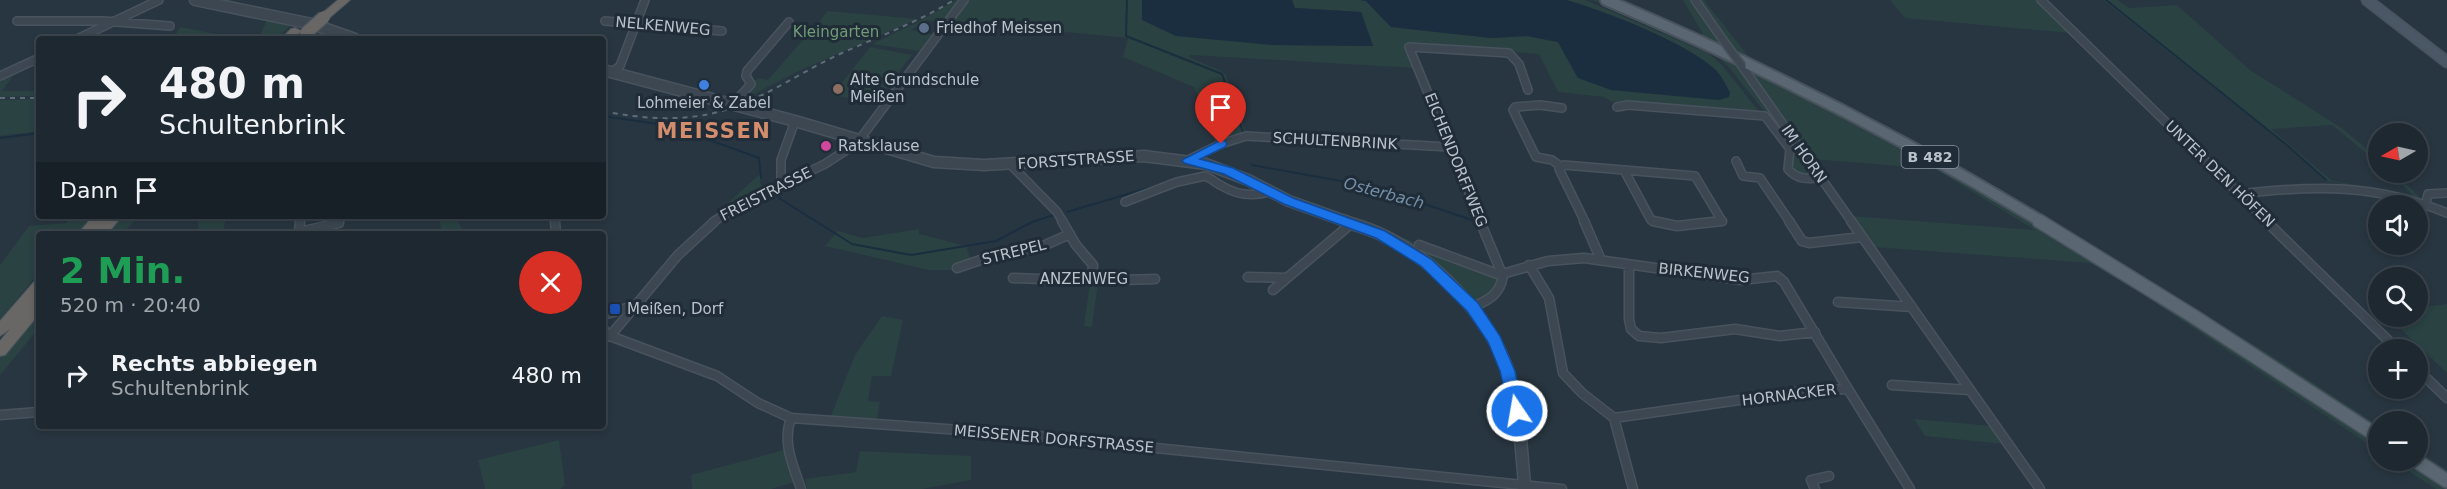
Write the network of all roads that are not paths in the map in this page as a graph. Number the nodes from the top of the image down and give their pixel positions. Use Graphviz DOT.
graph roads {
  1 [pos="159,0"];
  2 [pos="195,0"];
  3 [pos="334,0"];
  4 [pos="345,0"];
  5 [pos="645,0"];
  6 [pos="964,0"];
  7 [pos="1606,0"];
  8 [pos="1695,0"];
  9 [pos="2041,0"];
  10 [pos="2367,0"];
  11 [pos="218,1"];
  12 [pos="319,16"];
  13 [pos="17,21"];
  14 [pos="605,21"];
  15 [pos="113,22"];
  16 [pos="789,22"];
  17 [pos="636,24"];
  18 [pos="170,26"];
  19 [pos="722,31"];
  20 [pos="83,36"];
  21 [pos="297,36"];
  22 [pos="346,36"];
  23 [pos="36,58"];
  24 [pos="2447,62"];
  25 [pos="608,71"];
  26 [pos="0,76"];
  27 [pos="1528,90"];
  28 [pos="733,104"];
  29 [pos="1617,107"];
  30 [pos="1562,108"];
  31 [pos="795,121"];
  32 [pos="858,141"];
  33 [pos="1450,147"];
  34 [pos="1188,160"];
  35 [pos="1736,161"];
  36 [pos="1011,165"];
  37 [pos="1560,166"];
  38 [pos="1623,169"];
  39 [pos="1821,178"];
  40 [pos="782,186"];
  41 [pos="1269,192"];
  42 [pos="2447,193"];
  43 [pos="2240,194"];
  44 [pos="2396,195"];
  45 [pos="2428,195"];
  46 [pos="1125,202"];
  47 [pos="2428,204"];
  48 [pos="2447,213"];
  49 [pos="98,219"];
  50 [pos="112,219"];
  51 [pos="340,219"];
  52 [pos="1352,223"];
  53 [pos="88,231"];
  54 [pos="102,231"];
  55 [pos="303,231"];
  56 [pos="1070,234"];
  57 [pos="1862,237"];
  58 [pos="1419,245"];
  59 [pos="1601,260"];
  60 [pos="1529,265"];
  61 [pos="1629,265"];
  62 [pos="957,268"];
  63 [pos="1502,275"];
  64 [pos="1248,277"];
  65 [pos="1013,278"];
  66 [pos="1287,278"];
  67 [pos="1155,279"];
  68 [pos="1089,281"];
  69 [pos="36,289"];
  70 [pos="1273,290"];
  71 [pos="1838,302"];
  72 [pos="638,305"];
  73 [pos="1473,307"];
  74 [pos="36,308"];
  75 [pos="1912,308"];
  76 [pos="606,314"];
  77 [pos="0,331"];
  78 [pos="1815,332"];
  79 [pos="606,337"];
  80 [pos="2387,339"];
  81 [pos="0,351"];
  82 [pos="2428,380"];
  83 [pos="1892,385"];
  84 [pos="1848,390"];
  85 [pos="1970,390"];
  86 [pos="2447,398"];
  87 [pos="36,412"];
  88 [pos="0,415"];
  89 [pos="791,418"];
  90 [pos="1614,418"];
  91 [pos="2368,430"];
  92 [pos="2428,469"];
  93 [pos="1829,476"];
  94 [pos="2447,481"];
  95 [pos="1525,487"];
  96 [pos="801,489"];
  97 [pos="1562,489"];
  98 [pos="1633,489"];
  99 [pos="1815,489"];
  100 [pos="1910,489"];
  101 [pos="2040,489"];
  1 -- 15 [label="street"];
  2 -- 11 [label="street"];
  3 -- 12 [label="highway"];
  4 -- 12 [label="highway"];
  5 -- 17 [label="street"];
  6 -- 32 [label="street, FREISTRASSE"];
  7 -- 91 [label="main road, B 482"];
  8 -- 39 [label="street, IM HORN, bridge"];
  9 -- 43 [label="street, UNTER DEN HÖFEN"];
  10 -- 24 [label="main road"];
  11 -- 22 [label="street"];
  12 -- 21 [label="highway, bridge"];
  13 -- 15 [label="street"];
  14 -- 17 [label="street, NELKENWEG"];
  15 -- 18 [label="street"];
  15 -- 20 [label="street"];
  16 -- 28 [label="street"];
  17 -- 19 [label="street, NELKENWEG"];
  17 -- 25 [label="street"];
  23 -- 26 [label="street"];
  25 -- 28 [label="street, FORSTSTRASSE"];
  27 -- 33 [label="street, EICHENDORFFWEG"];
  28 -- 31 [label="street, FORSTSTRASSE"];
  29 -- 39 [label="street"];
  30 -- 37 [label="street"];
  31 -- 32 [label="street, FORSTSTRASSE"];
  31 -- 40 [label="street"];
  32 -- 36 [label="street, FORSTSTRASSE"];
  32 -- 40 [label="street, FREISTRASSE"];
  33 -- 34 [label="street, SCHULTENBRINK"];
  33 -- 63 [label="street, EICHENDORFFWEG"];
  34 -- 36 [label="street, FORSTSTRASSE"];
  34 -- 41 [label="street, FORSTSTRASSE"];
  35 -- 57 [label="street"];
  36 -- 56 [label="street"];
  37 -- 38 [label="street"];
  37 -- 59 [label="street"];
  38 -- 38 [label="street"];
  39 -- 57 [label="street, IM HORN"];
  40 -- 72 [label="street, FREISTRASSE"];
  41 -- 46 [label="street"];
  41 -- 52 [label="street, FORSTSTRASSE"];
  42 -- 45 [label="street"];
  43 -- 44 [label="street"];
  43 -- 80 [label="street, UNTER DEN HÖFEN"];
  47 -- 48 [label="street"];
  49 -- 53 [label="highway"];
  50 -- 54 [label="highway"];
  51 -- 55 [label="street"];
  52 -- 66 [label="street"];
  52 -- 73 [label="street, FORSTSTRASSE"];
  56 -- 62 [label="street, STREPEL"];
  56 -- 68 [label="street"];
  57 -- 75 [label="street, IM HORN"];
  58 -- 63 [label="street"];
  59 -- 60 [label="street, BIRKENWEG"];
  59 -- 61 [label="street, BIRKENWEG"];
  60 -- 63 [label="street, BIRKENWEG"];
  60 -- 90 [label="street"];
  61 -- 78 [label="street, BIRKENWEG"];
  61 -- 78 [label="street"];
  63 -- 73 [label="street"];
  64 -- 66 [label="street"];
  65 -- 68 [label="street, ANZENWEG"];
  66 -- 70 [label="street"];
  67 -- 68 [label="street, ANZENWEG"];
  69 -- 77 [label="highway"];
  71 -- 75 [label="street"];
  72 -- 76 [label="street"];
  72 -- 79 [label="street, FREISTRASSE"];
  73 -- 95 [label="street, FORSTSTRASSE"];
  74 -- 81 [label="highway"];
  75 -- 85 [label="street, IM HORN"];
  78 -- 84 [label="street, BIRKENWEG"];
  79 -- 89 [label="street, MEISSENER DORFSTRASSE"];
  82 -- 86 [label="street"];
  83 -- 85 [label="street"];
  84 -- 90 [label="street, HORNACKER"];
  84 -- 100 [label="street, HORNACKER"];
  85 -- 101 [label="street, IM HORN"];
  87 -- 88 [label="street"];
  89 -- 95 [label="street, MEISSENER DORFSTRASSE"];
  89 -- 96 [label="street"];
  90 -- 98 [label="street"];
  92 -- 94 [label="main road"];
  93 -- 99 [label="street"];
  95 -- 97 [label="street, MEISSENER DORFSTRASSE"];
}
